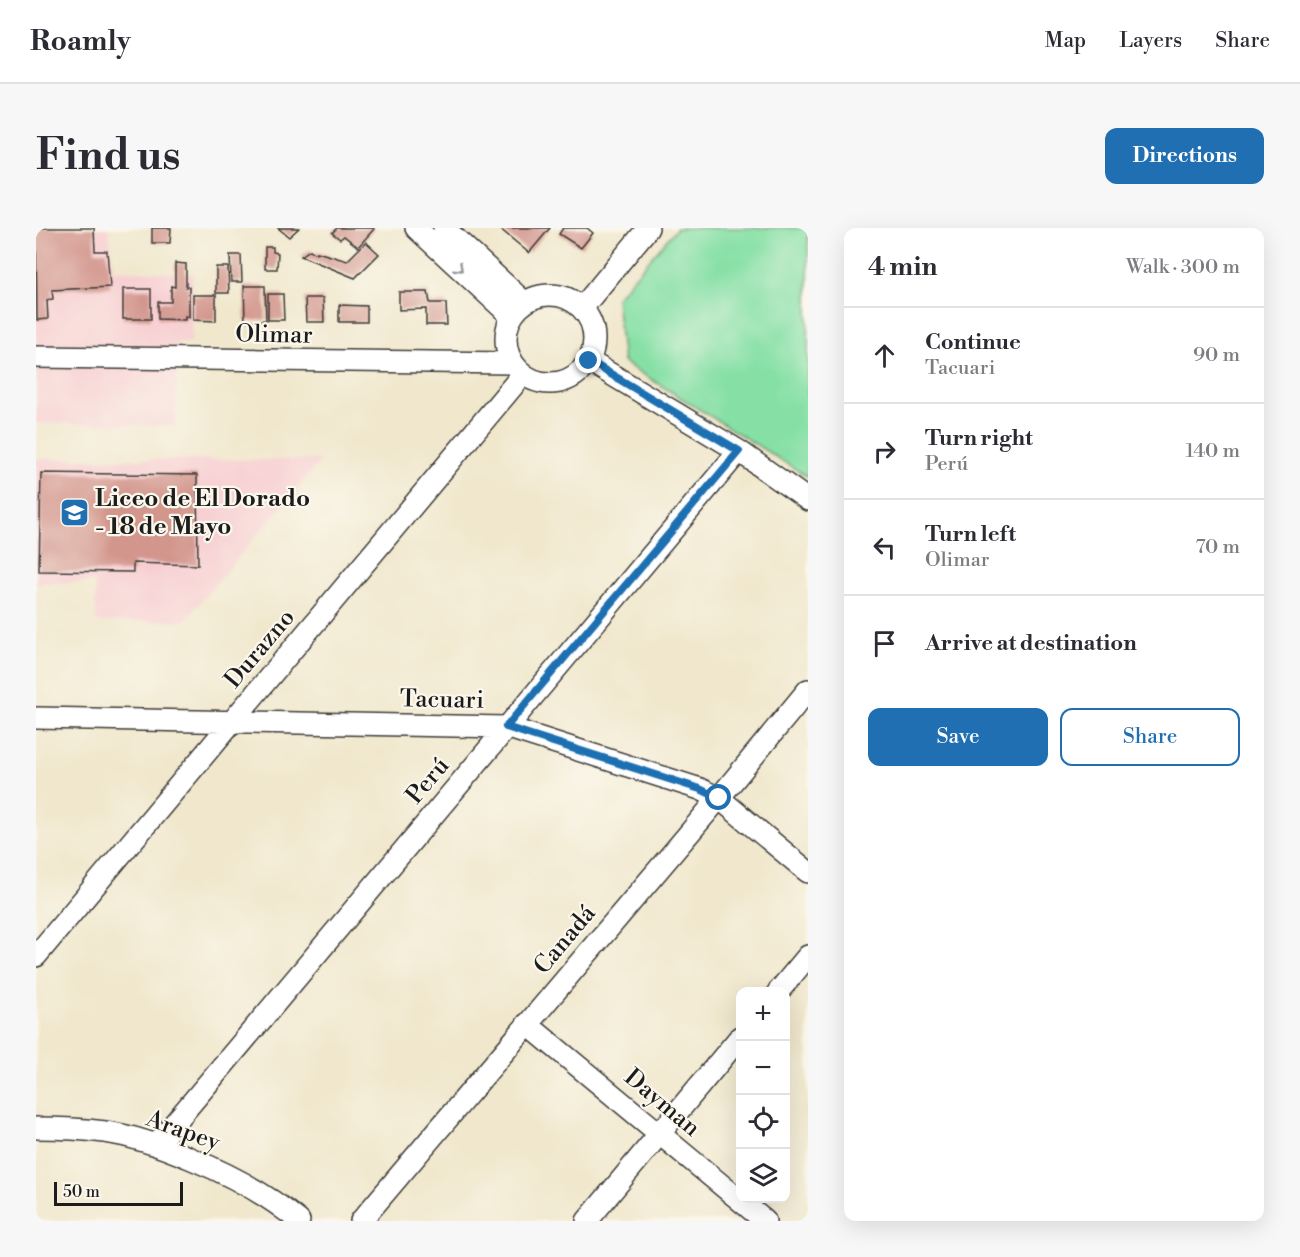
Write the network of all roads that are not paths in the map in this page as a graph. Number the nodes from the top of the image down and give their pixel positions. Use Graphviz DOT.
graph roads {
  1 [pos="416,228"];
  2 [pos="444,228"];
  3 [pos="648,228"];
  4 [pos="582,308"];
  5 [pos="518,309"];
  6 [pos="36,357"];
  7 [pos="589,361"];
  8 [pos="517,369"];
  9 [pos="739,451"];
  10 [pos="808,500"];
  11 [pos="808,690"];
  12 [pos="36,718"];
  13 [pos="232,722"];
  14 [pos="506,727"];
  15 [pos="719,798"];
  16 [pos="808,873"];
  17 [pos="36,956"];
  18 [pos="808,956"];
  19 [pos="782,987"];
  20 [pos="527,1024"];
  21 [pos="738,1041"];
  22 [pos="36,1128"];
  23 [pos="660,1134"];
  24 [pos="157,1144"];
  25 [pos="299,1221"];
  26 [pos="360,1221"];
  27 [pos="587,1221"];
  28 [pos="765,1221"];
  1 -- 5 [label="street, one-way"];
  2 -- 5 [label="street"];
  3 -- 4 [label="street"];
  4 -- 5 [label="street"];
  4 -- 7 [label="street"];
  5 -- 8 [label="street"];
  6 -- 8 [label="street, Olimar"];
  7 -- 8 [label="street"];
  7 -- 9 [label="street"];
  8 -- 13 [label="street, Durazno"];
  9 -- 10 [label="street"];
  9 -- 14 [label="street, Perú"];
  11 -- 15 [label="street, Canadá"];
  12 -- 13 [label="street, Tacuari"];
  13 -- 14 [label="street, Tacuari"];
  13 -- 17 [label="street, Durazno"];
  14 -- 15 [label="street, Tacuari"];
  14 -- 24 [label="street, Perú"];
  15 -- 16 [label="street, Tacuari"];
  15 -- 20 [label="street, Canadá"];
  18 -- 19 [label="street"];
  20 -- 23 [label="street, Dayman"];
  20 -- 26 [label="street, Canadá"];
  21 -- 23 [label="street"];
  22 -- 24 [label="street, Arapey"];
  23 -- 27 [label="street"];
  23 -- 28 [label="street, Dayman"];
  24 -- 25 [label="street, Arapey"];
}
